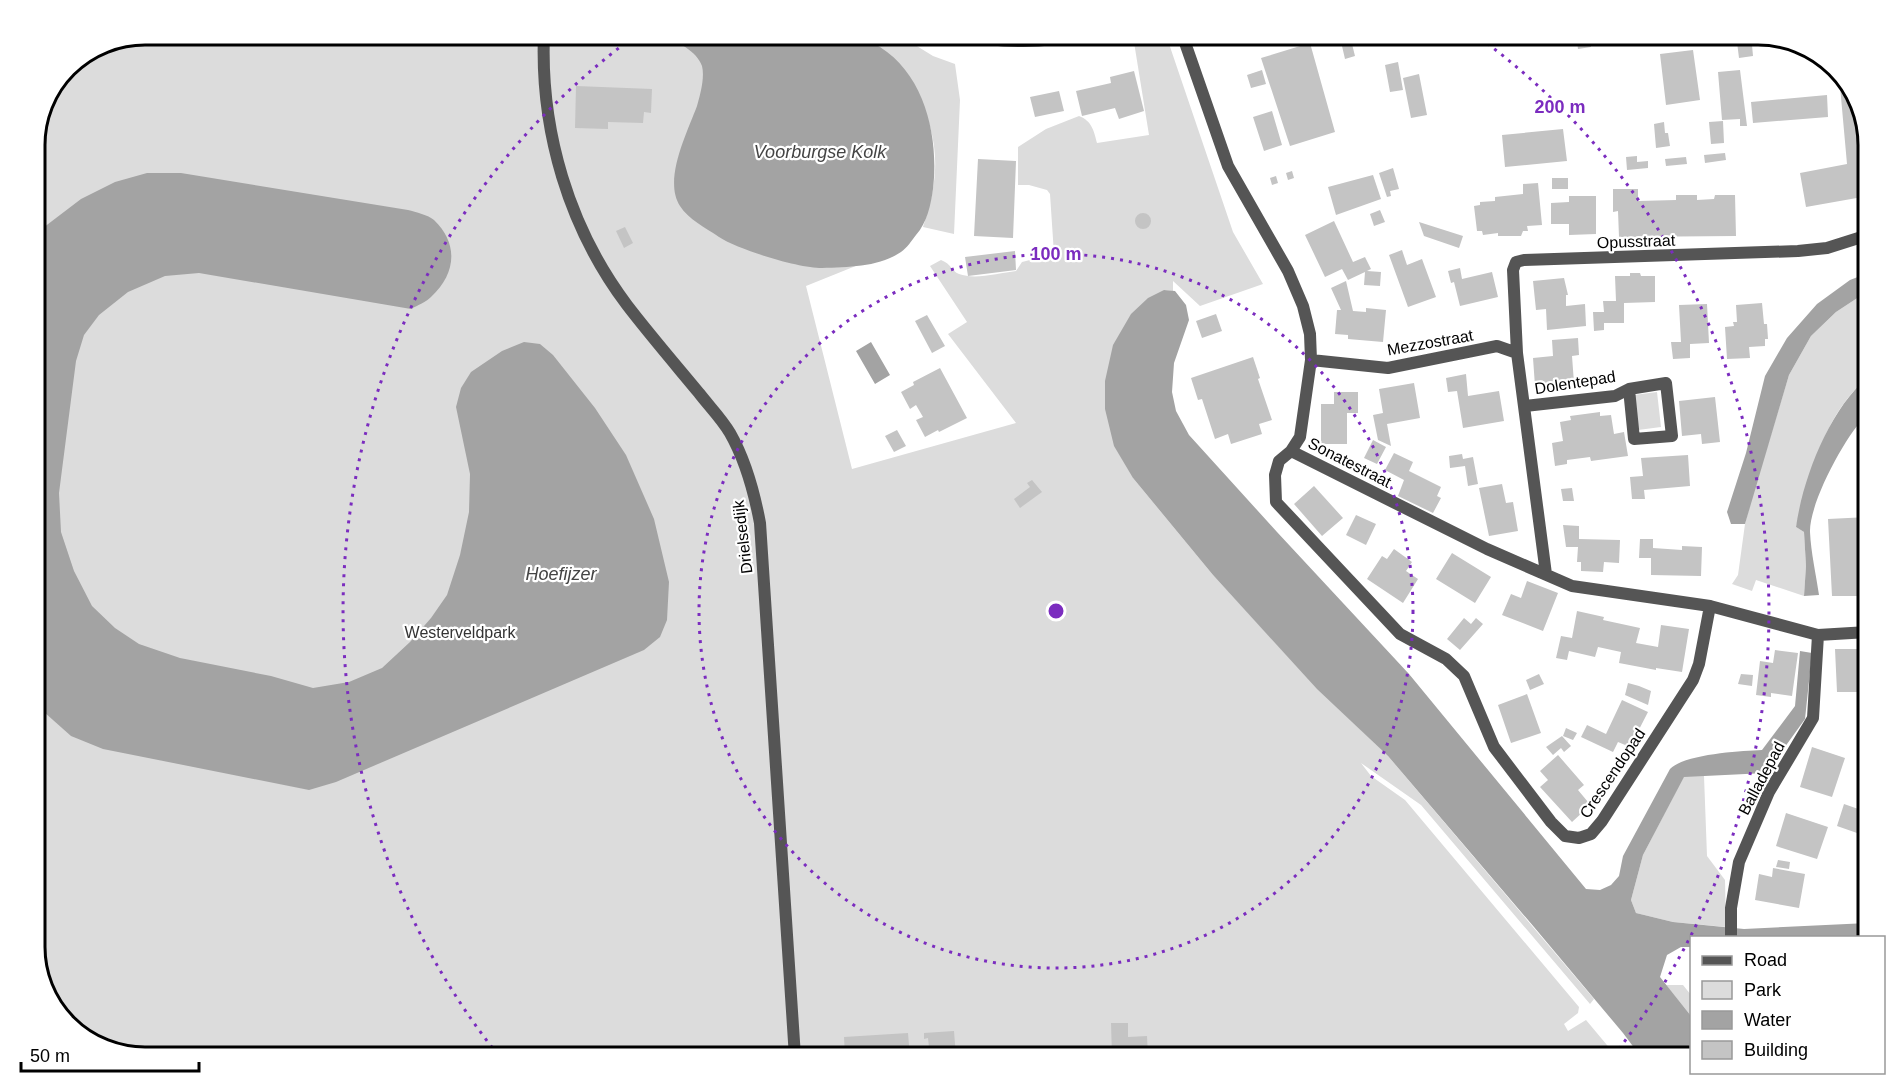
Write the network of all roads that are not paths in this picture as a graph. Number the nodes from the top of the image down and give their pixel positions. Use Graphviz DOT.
graph roads {
  1 [pos="545,45"];
  2 [pos="1186,45"];
  3 [pos="1858,238"];
  4 [pos="1517,353"];
  5 [pos="1311,360"];
  6 [pos="1629,389"];
  7 [pos="1525,406"];
  8 [pos="1291,451"];
  9 [pos="1546,574"];
  10 [pos="1710,606"];
  11 [pos="1858,633"];
  12 [pos="1818,635"];
  13 [pos="1731,936"];
  14 [pos="794,1047"];
  1 -- 14 [label="street, Drielsedijk"];
  2 -- 5 [label="street, Sonatestraat"];
  3 -- 4 [label="street, Opusstraat"];
  4 -- 5 [label="street, Mezzostraat"];
  4 -- 7 [label="street"];
  5 -- 8 [label="street, Sonatestraat"];
  6 -- 6 [label="street, Dolentepad"];
  6 -- 7 [label="street, Dolentepad"];
  7 -- 9 [label="street"];
  8 -- 9 [label="street, Sonatestraat"];
  8 -- 10 [label="street, Crescendopad"];
  9 -- 10 [label="street, Sonatestraat"];
  10 -- 12 [label="street, Sonatestraat"];
  11 -- 12 [label="street, Sonatestraat"];
  12 -- 13 [label="street, Balladepad"];
}
